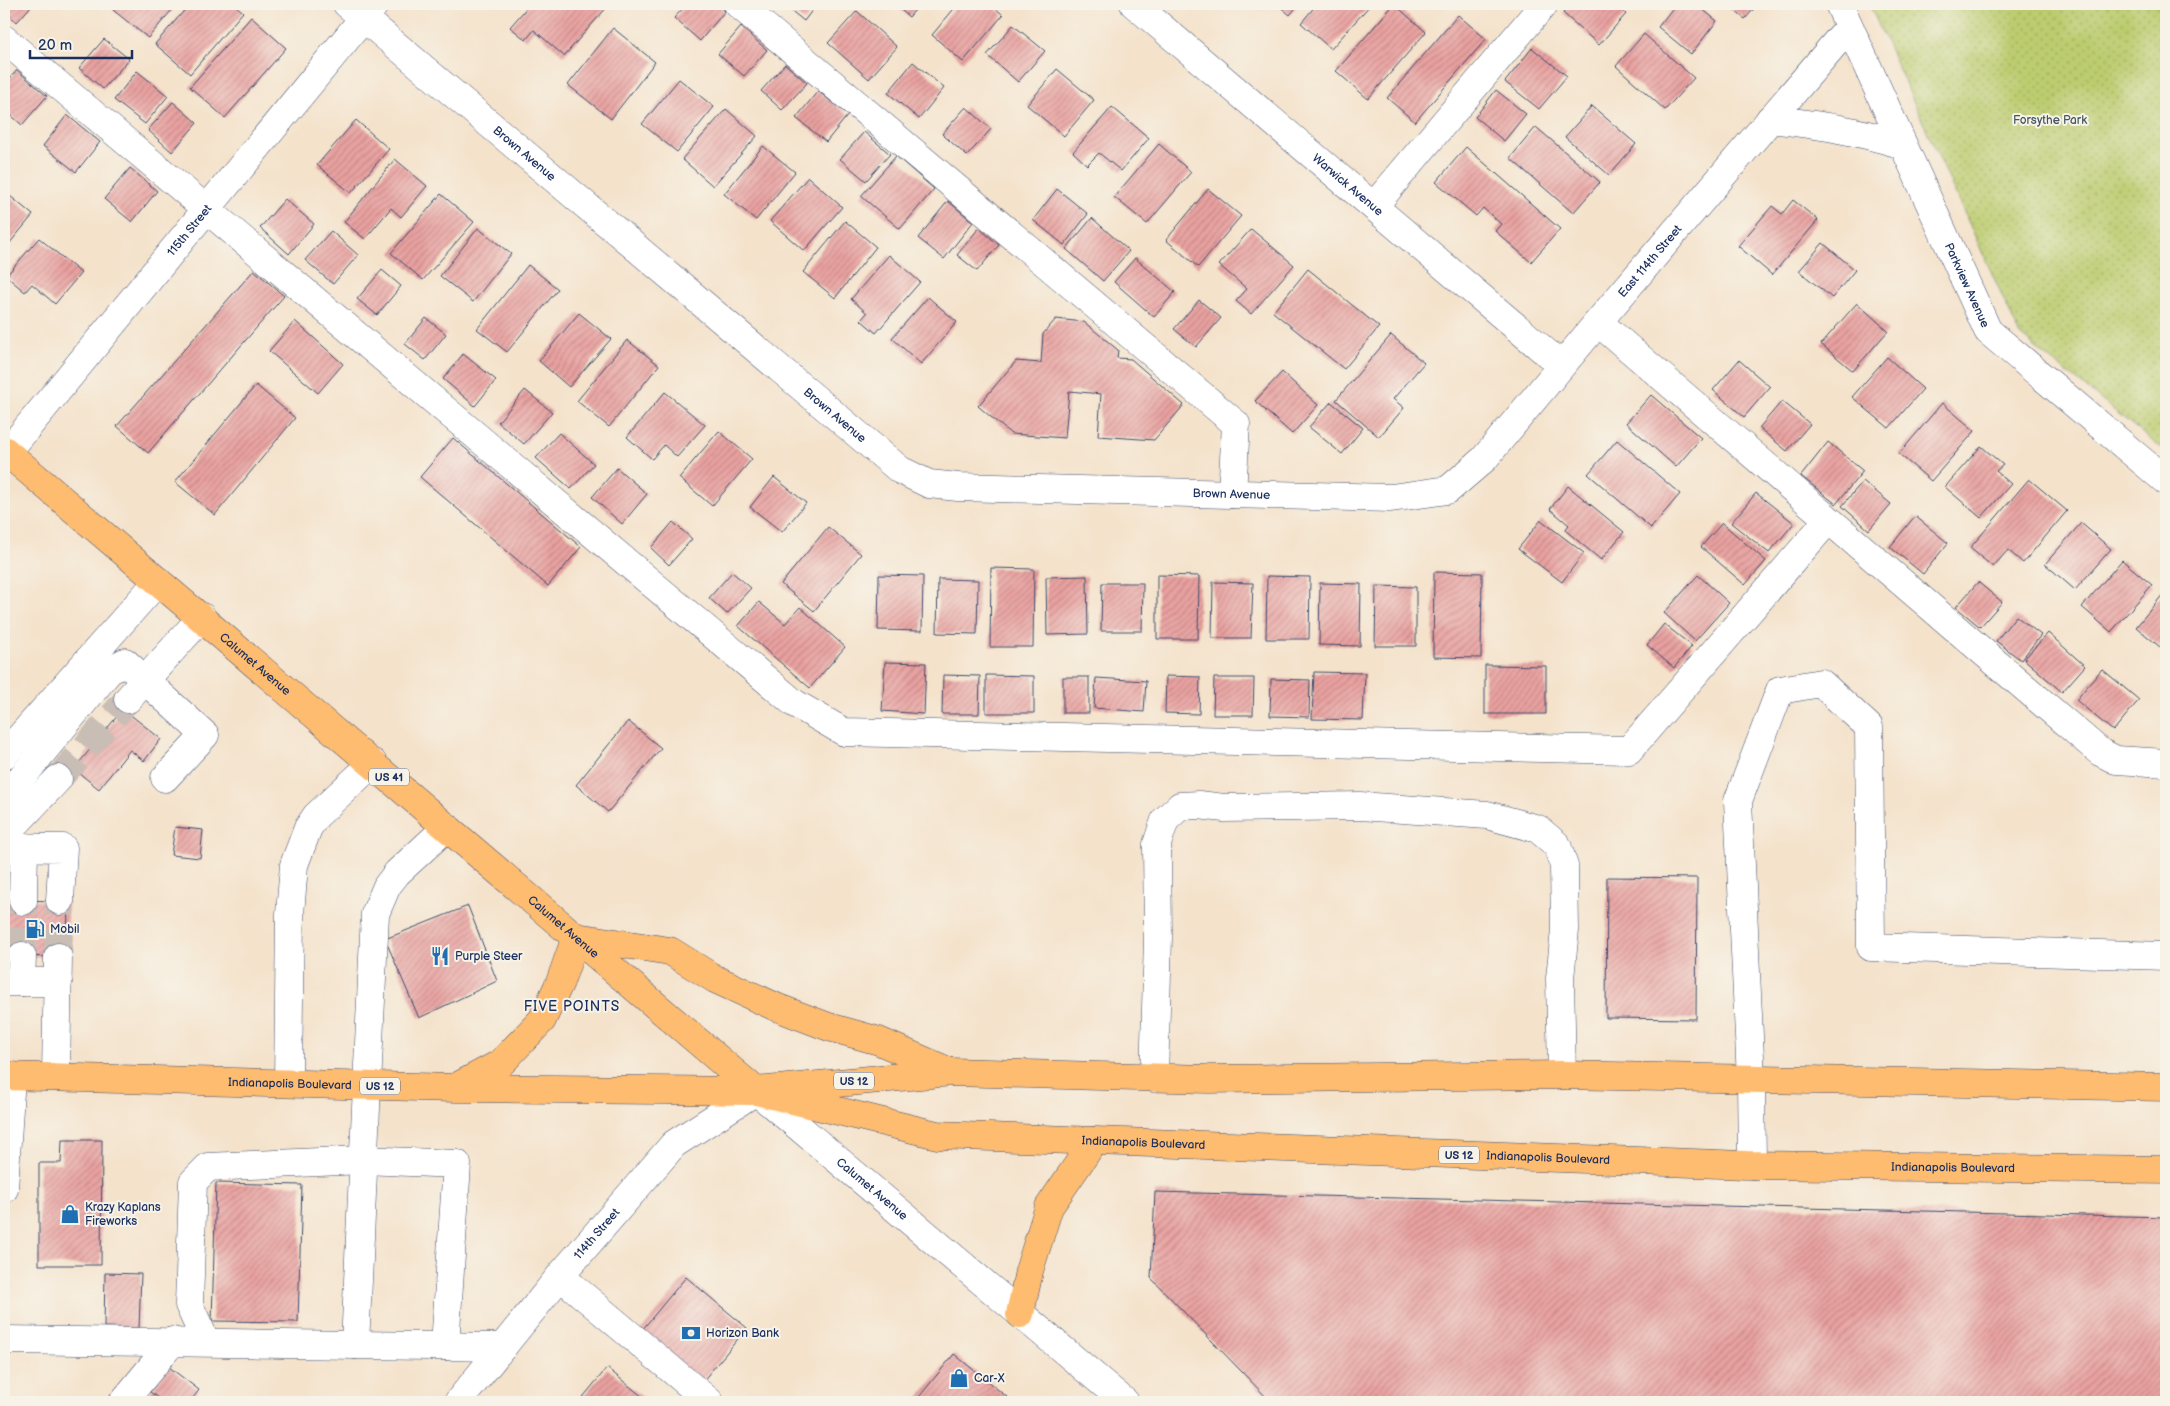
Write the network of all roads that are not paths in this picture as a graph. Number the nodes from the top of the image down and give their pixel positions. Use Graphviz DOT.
graph roads {
  1 [pos="738,4"];
  2 [pos="1134,4"];
  3 [pos="362,8"];
  4 [pos="1530,8"];
  5 [pos="1844,16"];
  6 [pos="4,39"];
  7 [pos="1770,120"];
  8 [pos="1903,145"];
  9 [pos="1374,206"];
  10 [pos="206,210"];
  11 [pos="1598,322"];
  12 [pos="1562,365"];
  13 [pos="5,453"];
  14 [pos="2166,481"];
  15 [pos="1448,490"];
  16 [pos="1232,494"];
  17 [pos="1828,520"];
  18 [pos="158,581"];
  19 [pos="202,617"];
  20 [pos="136,690"];
  21 [pos="4,754"];
  22 [pos="373,763"];
  23 [pos="2166,763"];
  24 [pos="165,778"];
  25 [pos="58,779"];
  26 [pos="4,799"];
  27 [pos="447,826"];
  28 [pos="11,843"];
  29 [pos="23,901"];
  30 [pos="60,901"];
  31 [pos="576,936"];
  32 [pos="2166,956"];
  33 [pos="16,973"];
  34 [pos="951,1072"];
  35 [pos="1562,1075"];
  36 [pos="7,1076"];
  37 [pos="56,1077"];
  38 [pos="1154,1078"];
  39 [pos="1751,1079"];
  40 [pos="288,1083"];
  41 [pos="367,1085"];
  42 [pos="2166,1087"];
  43 [pos="455,1088"];
  44 [pos="756,1091"];
  45 [pos="1094,1141"];
  46 [pos="363,1160"];
  47 [pos="1752,1165"];
  48 [pos="2166,1170"];
  49 [pos="4,1189"];
  50 [pos="560,1276"];
  51 [pos="1020,1314"];
  52 [pos="4,1340"];
  53 [pos="172,1341"];
  54 [pos="206,1342"];
  55 [pos="355,1345"];
  56 [pos="445,1346"];
  57 [pos="503,1347"];
  58 [pos="123,1402"];
  59 [pos="458,1402"];
  60 [pos="710,1402"];
  61 [pos="1125,1402"];
  1 -- 16 [label="street"];
  2 -- 9 [label="street, Warwick Avenue"];
  3 -- 10 [label="street, 115th Street"];
  3 -- 16 [label="street, Brown Avenue"];
  4 -- 9 [label="street"];
  5 -- 7 [label="street, East 114th Street"];
  5 -- 8 [label="street, Parkview Avenue"];
  6 -- 10 [label="street"];
  7 -- 8 [label="street"];
  7 -- 11 [label="street, East 114th Street"];
  8 -- 14 [label="street, Parkview Avenue"];
  9 -- 12 [label="street, Warwick Avenue"];
  10 -- 13 [label="street, 115th Street"];
  10 -- 17 [label="street"];
  11 -- 12 [label="street, East 114th Street"];
  11 -- 17 [label="street"];
  12 -- 15 [label="street, East 114th Street"];
  13 -- 18 [label="main road, Calumet Avenue / US 41"];
  15 -- 16 [label="street, Brown Avenue"];
  17 -- 23 [label="street"];
  18 -- 19 [label="main road, Calumet Avenue / US 41"];
  18 -- 21 [label="street"];
  19 -- 20 [label="street"];
  19 -- 22 [label="main road, Calumet Avenue / US 41"];
  20 -- 24 [label="street"];
  20 -- 26 [label="street"];
  22 -- 27 [label="main road, Calumet Avenue / US 41"];
  22 -- 40 [label="street"];
  25 -- 28 [label="street"];
  27 -- 31 [label="main road, Calumet Avenue / US 41"];
  27 -- 41 [label="street"];
  28 -- 29 [label="street"];
  28 -- 30 [label="street"];
  31 -- 34 [label="main road"];
  31 -- 43 [label="main road"];
  31 -- 44 [label="main road, Calumet Avenue / US 41"];
  32 -- 39 [label="street"];
  33 -- 37 [label="street"];
  34 -- 38 [label="main road, Indianapolis Boulevard / US 12"];
  34 -- 44 [label="main road, Indianapolis Boulevard / US 12"];
  35 -- 38 [label="main road, Indianapolis Boulevard / US 12"];
  35 -- 38 [label="street"];
  35 -- 39 [label="main road, Indianapolis Boulevard / US 12"];
  36 -- 37 [label="main road, Indianapolis Boulevard / US 12"];
  36 -- 49 [label="street"];
  37 -- 40 [label="main road, Indianapolis Boulevard / US 12"];
  39 -- 42 [label="main road, Indianapolis Boulevard / US 12"];
  39 -- 47 [label="street"];
  40 -- 41 [label="main road, Indianapolis Boulevard / US 12"];
  41 -- 43 [label="main road, Indianapolis Boulevard / US 12"];
  41 -- 46 [label="street"];
  43 -- 44 [label="main road, Indianapolis Boulevard / US 12"];
  44 -- 45 [label="main road, Indianapolis Boulevard / US 12"];
  44 -- 50 [label="street, 114th Street"];
  44 -- 51 [label="street, Calumet Avenue"];
  45 -- 47 [label="main road, Indianapolis Boulevard / US 12"];
  45 -- 51 [label="main road"];
  46 -- 54 [label="street"];
  46 -- 55 [label="street"];
  46 -- 56 [label="street"];
  47 -- 48 [label="main road, Indianapolis Boulevard / US 12"];
  50 -- 57 [label="street, 114th Street"];
  50 -- 60 [label="street"];
  51 -- 61 [label="street, Calumet Avenue"];
  52 -- 53 [label="street"];
  53 -- 54 [label="street"];
  53 -- 58 [label="street"];
  54 -- 55 [label="street"];
  55 -- 56 [label="street"];
  56 -- 57 [label="street"];
  57 -- 59 [label="street, 114th Street"];
}
